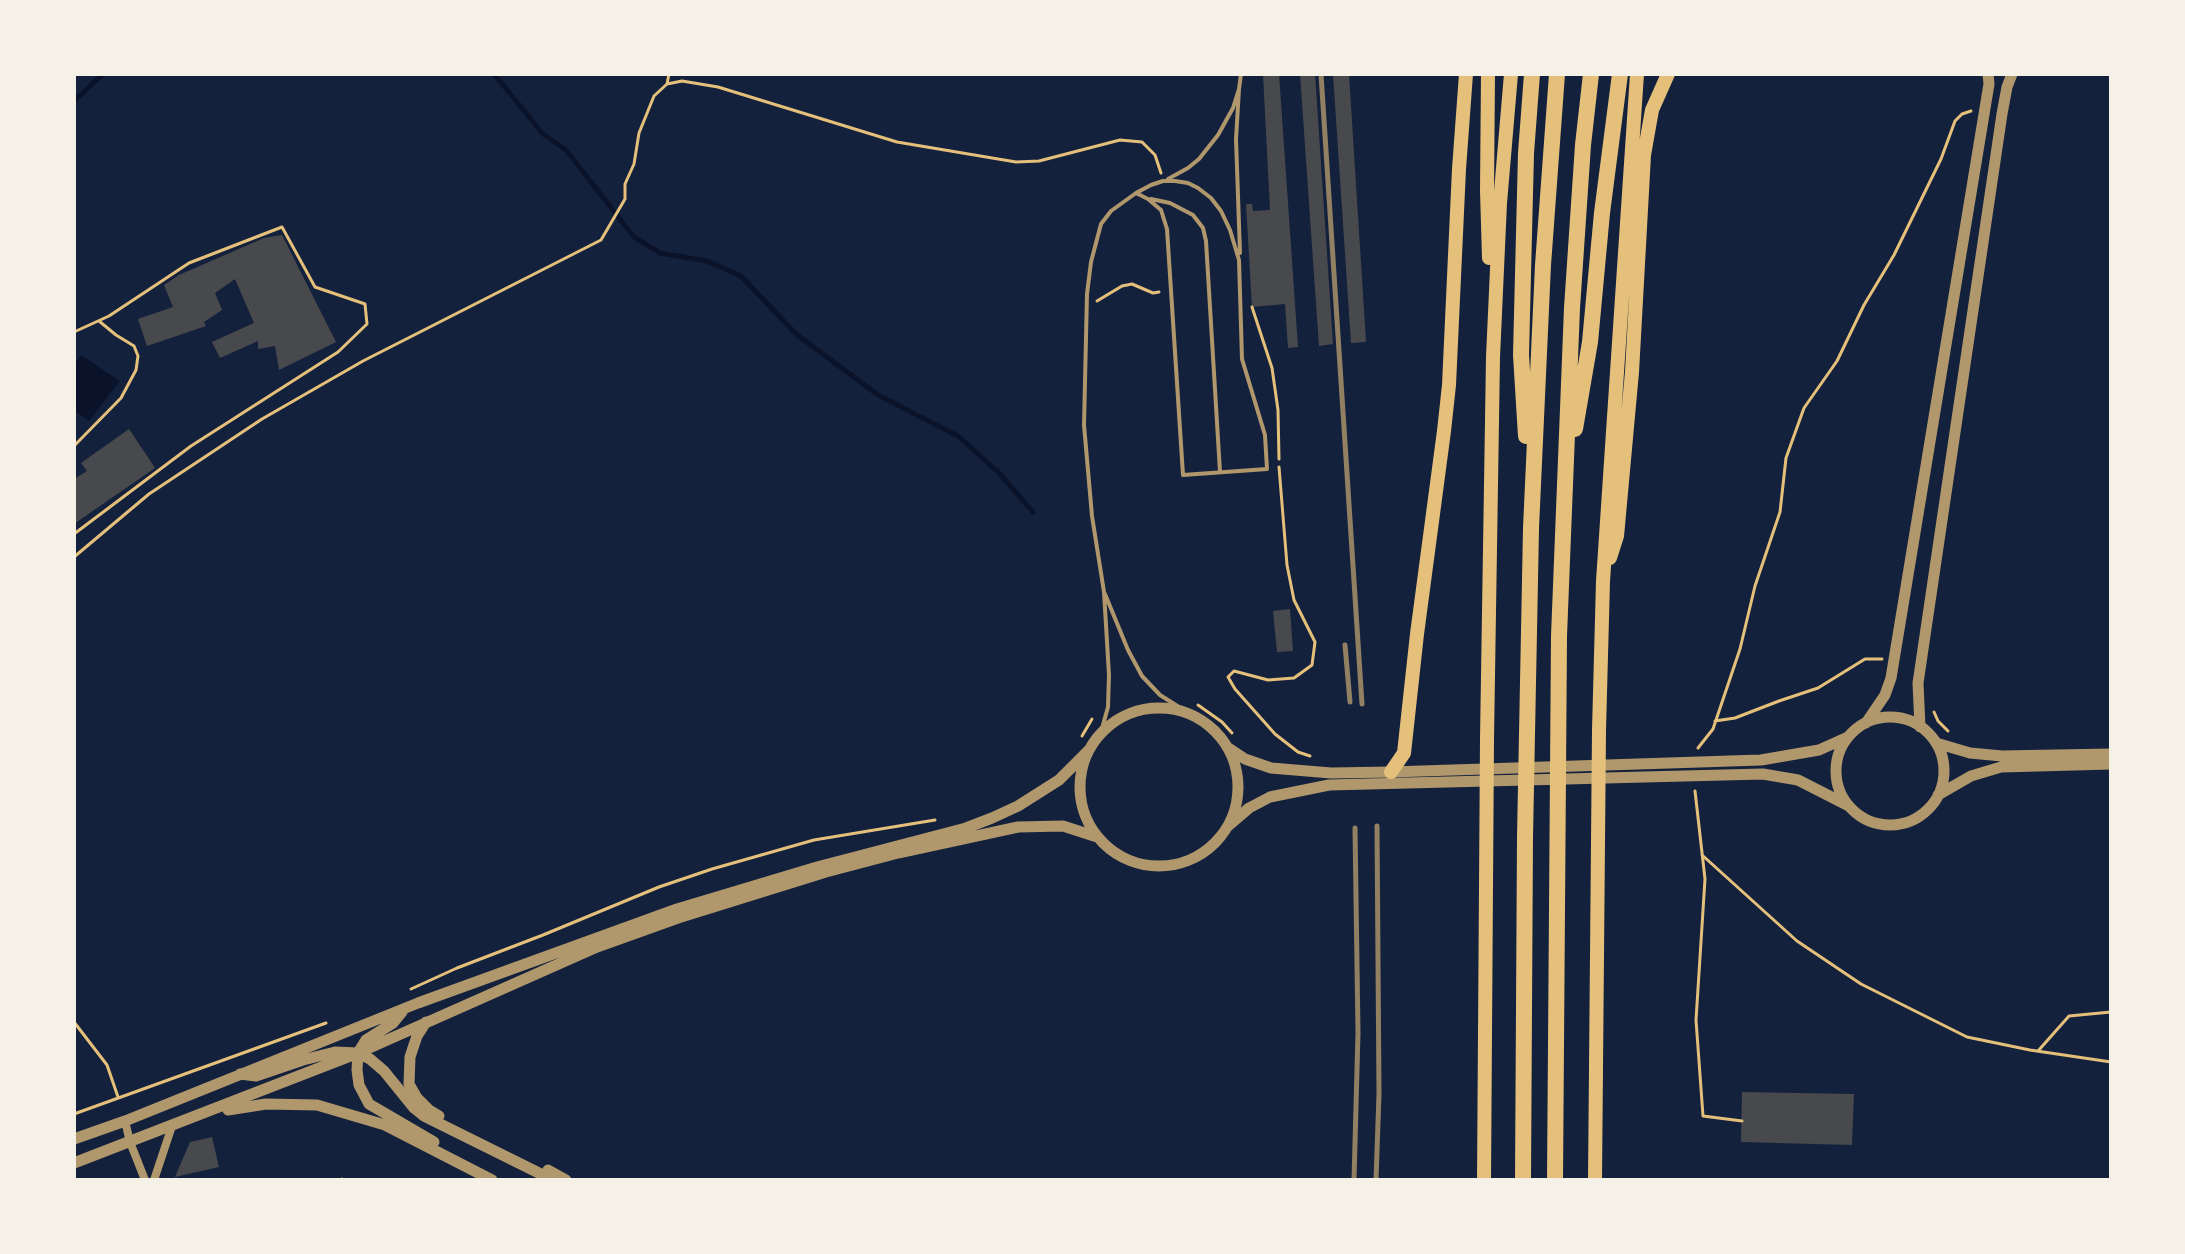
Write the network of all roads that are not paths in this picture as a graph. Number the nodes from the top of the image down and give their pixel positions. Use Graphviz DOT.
graph roads {
  1 [pos="1241,74"];
  2 [pos="1466,74"];
  3 [pos="1488,74"];
  4 [pos="1511,74"];
  5 [pos="1532,74"];
  6 [pos="1557,74"];
  7 [pos="1591,74"];
  8 [pos="1620,74"];
  9 [pos="1637,74"];
  10 [pos="1668,74"];
  11 [pos="1988,74"];
  12 [pos="2012,74"];
  13 [pos="1239,89"];
  14 [pos="1163,181"];
  15 [pos="1136,193"];
  16 [pos="1148,199"];
  17 [pos="1239,260"];
  18 [pos="1493,357"];
  19 [pos="1220,472"];
  20 [pos="1564,494"];
  21 [pos="1531,528"];
  22 [pos="1603,581"];
  23 [pos="1104,592"];
  24 [pos="1190,714"];
  25 [pos="1866,723"];
  26 [pos="1920,727"];
  27 [pos="1101,732"];
  28 [pos="1848,737"];
  29 [pos="1936,743"];
  30 [pos="1227,747"];
  31 [pos="1089,750"];
  32 [pos="2111,754"];
  33 [pos="2111,764"];
  34 [pos="1667,770"];
  35 [pos="1391,772"];
  36 [pos="1330,779"];
  37 [pos="1938,795"];
  38 [pos="1849,806"];
  39 [pos="1228,826"];
  40 [pos="1097,837"];
  41 [pos="405,1008"];
  42 [pos="427,1022"];
  43 [pos="358,1053"];
  44 [pos="239,1074"];
  45 [pos="208,1113"];
  46 [pos="125,1121"];
  47 [pos="172,1126"];
  48 [pos="74,1139"];
  49 [pos="130,1142"];
  50 [pos="74,1163"];
  51 [pos="145,1180"];
  52 [pos="154,1180"];
  53 [pos="492,1180"];
  54 [pos="505,1180"];
  55 [pos="553,1180"];
  56 [pos="566,1180"];
  57 [pos="1484,1180"];
  58 [pos="1523,1180"];
  59 [pos="1555,1180"];
  60 [pos="1595,1180"];
  1 -- 13 [label="lane"];
  2 -- 35 [label="highway"];
  3 -- 18 [label="highway"];
  4 -- 18 [label="highway"];
  5 -- 21 [label="highway"];
  6 -- 21 [label="highway"];
  7 -- 20 [label="highway"];
  8 -- 20 [label="highway"];
  9 -- 22 [label="highway"];
  10 -- 22 [label="highway"];
  11 -- 25 [label="street"];
  12 -- 26 [label="street"];
  13 -- 14 [label="lane"];
  13 -- 17 [label="lane"];
  14 -- 15 [label="lane"];
  14 -- 17 [label="lane"];
  15 -- 16 [label="lane"];
  15 -- 23 [label="lane"];
  16 -- 19 [label="lane"];
  16 -- 19 [label="lane"];
  17 -- 19 [label="lane"];
  18 -- 57 [label="highway"];
  20 -- 59 [label="highway"];
  21 -- 58 [label="highway"];
  22 -- 60 [label="highway"];
  23 -- 24 [label="lane"];
  23 -- 27 [label="lane"];
  24 -- 27 [label="street"];
  24 -- 30 [label="street"];
  25 -- 26 [label="street"];
  25 -- 28 [label="street"];
  26 -- 29 [label="street"];
  27 -- 31 [label="street"];
  28 -- 34 [label="street"];
  28 -- 38 [label="street"];
  29 -- 32 [label="street"];
  29 -- 37 [label="street"];
  30 -- 36 [label="street"];
  30 -- 39 [label="street"];
  31 -- 40 [label="street"];
  31 -- 41 [label="street"];
  33 -- 37 [label="street"];
  34 -- 35 [label="street"];
  34 -- 36 [label="street"];
  34 -- 38 [label="street"];
  35 -- 36 [label="street"];
  36 -- 39 [label="street"];
  37 -- 38 [label="street"];
  39 -- 40 [label="street"];
  40 -- 42 [label="street"];
  41 -- 43 [label="street"];
  41 -- 44 [label="street"];
  42 -- 43 [label="street"];
  42 -- 56 [label="street"];
  43 -- 44 [label="street"];
  43 -- 45 [label="street"];
  43 -- 54 [label="street"];
  43 -- 55 [label="street"];
  44 -- 46 [label="street"];
  45 -- 47 [label="street"];
  45 -- 53 [label="street"];
  46 -- 48 [label="street"];
  46 -- 49 [label="street"];
  47 -- 49 [label="street"];
  47 -- 52 [label="street"];
  49 -- 50 [label="street"];
  49 -- 51 [label="street"];
}
